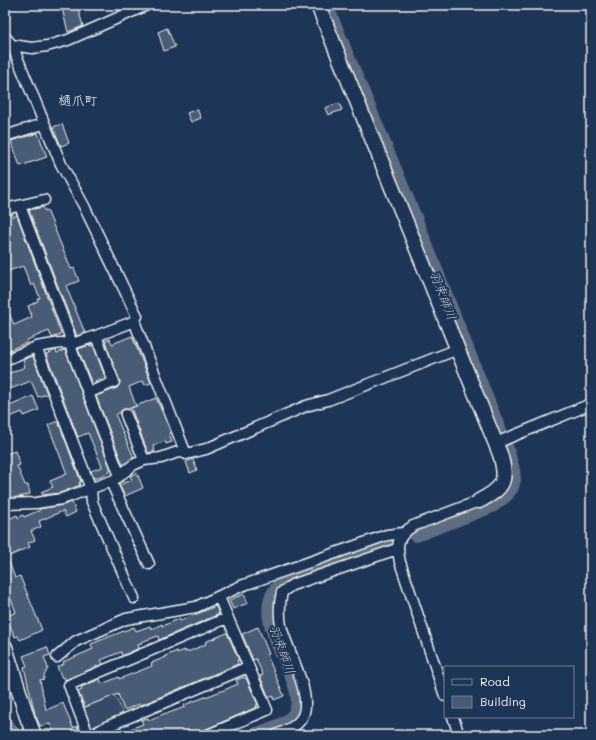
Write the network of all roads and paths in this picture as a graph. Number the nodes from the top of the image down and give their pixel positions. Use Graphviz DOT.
graph roads {
  1 [pos="147,5"];
  2 [pos="318,5"];
  3 [pos="5,37"];
  4 [pos="12,46"];
  5 [pos="43,124"];
  6 [pos="5,136"];
  7 [pos="44,200"];
  8 [pos="20,206"];
  9 [pos="5,209"];
  10 [pos="135,321"];
  11 [pos="96,336"];
  12 [pos="72,344"];
  13 [pos="36,347"];
  14 [pos="458,349"];
  15 [pos="5,360"];
  16 [pos="88,393"];
  17 [pos="591,404"];
  18 [pos="126,415"];
  19 [pos="496,443"];
  20 [pos="186,454"];
  21 [pos="144,460"];
  22 [pos="120,476"];
  23 [pos="111,482"];
  24 [pos="91,489"];
  25 [pos="480,501"];
  26 [pos="5,504"];
  27 [pos="403,532"];
  28 [pos="397,549"];
  29 [pos="149,564"];
  30 [pos="219,597"];
  31 [pos="134,598"];
  32 [pos="227,618"];
  33 [pos="5,647"];
  34 [pos="57,657"];
  35 [pos="248,667"];
  36 [pos="444,693"];
  37 [pos="453,718"];
  38 [pos="34,735"];
  39 [pos="88,735"];
  40 [pos="92,735"];
  41 [pos="208,735"];
  42 [pos="276,735"];
  43 [pos="459,735"];
  1 -- 4 [label="street"];
  2 -- 14 [label="street"];
  3 -- 4 [label="street"];
  4 -- 5 [label="street"];
  5 -- 6 [label="street"];
  5 -- 10 [label="street"];
  7 -- 8 [label="street"];
  8 -- 9 [label="street"];
  8 -- 12 [label="street"];
  10 -- 11 [label="street"];
  10 -- 20 [label="street"];
  11 -- 12 [label="street"];
  11 -- 16 [label="street"];
  12 -- 13 [label="street"];
  12 -- 16 [label="street"];
  13 -- 15 [label="street"];
  13 -- 24 [label="street"];
  14 -- 19 [label="street"];
  14 -- 20 [label="street"];
  16 -- 22 [label="street"];
  17 -- 19 [label="street"];
  18 -- 21 [label="street"];
  19 -- 25 [label="street"];
  20 -- 21 [label="street"];
  21 -- 22 [label="street"];
  22 -- 23 [label="street"];
  23 -- 24 [label="street"];
  23 -- 29 [label="street"];
  24 -- 26 [label="street"];
  24 -- 31 [label="street"];
  25 -- 27 [label="street"];
  27 -- 28 [label="street"];
  27 -- 30 [label="street"];
  28 -- 36 [label="street"];
  28 -- 42 [label="street"];
  30 -- 32 [label="street"];
  30 -- 34 [label="street"];
  32 -- 35 [label="street"];
  32 -- 39 [label="street"];
  33 -- 38 [label="street"];
  35 -- 40 [label="street"];
  35 -- 41 [label="street"];
  37 -- 43 [label="street"];
}
